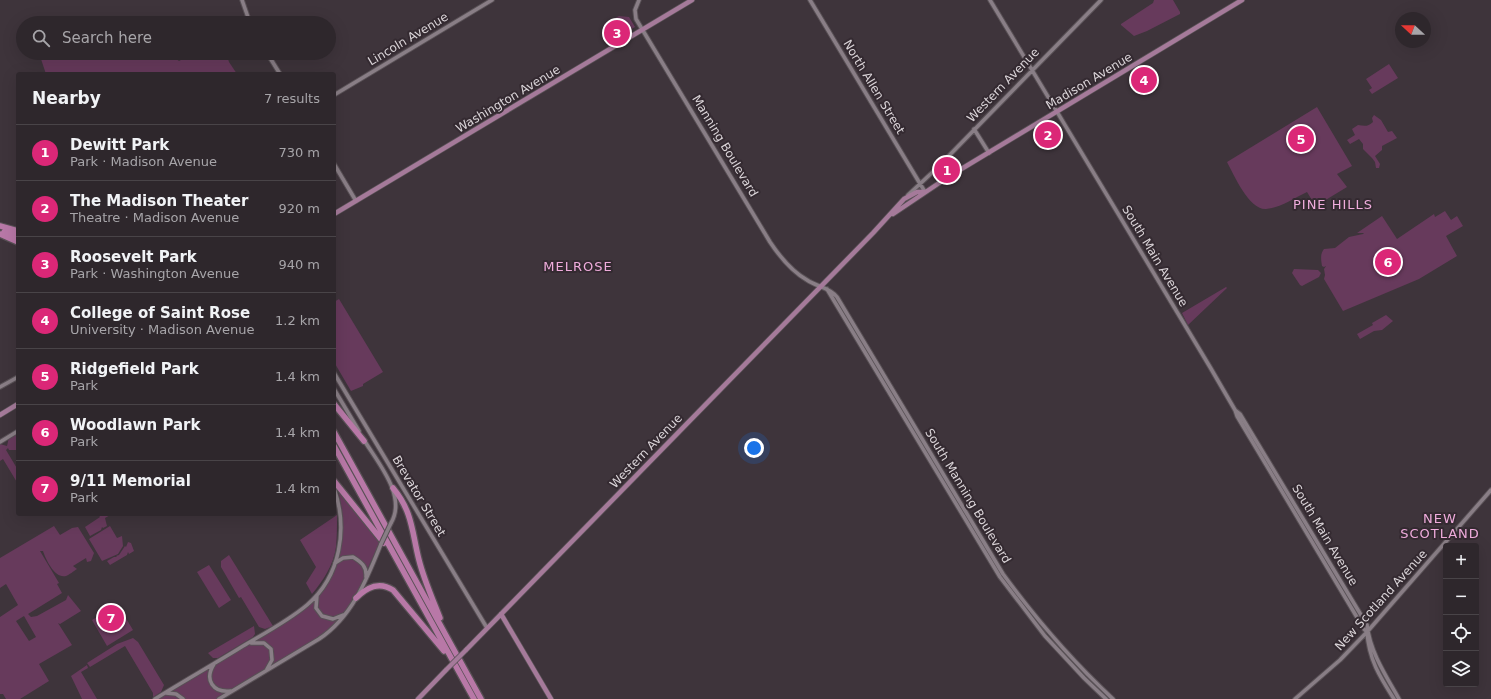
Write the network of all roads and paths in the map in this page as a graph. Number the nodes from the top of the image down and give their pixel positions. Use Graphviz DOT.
graph roads {
  1 [pos="242,0"];
  2 [pos="492,0"];
  3 [pos="639,0"];
  4 [pos="692,0"];
  5 [pos="810,0"];
  6 [pos="990,0"];
  7 [pos="1101,0"];
  8 [pos="1242,0"];
  9 [pos="248,16"];
  10 [pos="643,30"];
  11 [pos="272,60"];
  12 [pos="1032,70"];
  13 [pos="279,72"];
  14 [pos="336,94"];
  15 [pos="1057,112"];
  16 [pos="974,129"];
  17 [pos="989,153"];
  18 [pos="336,167"];
  19 [pos="920,184"];
  20 [pos="925,192"];
  21 [pos="916,193"];
  22 [pos="904,199"];
  23 [pos="356,201"];
  24 [pos="903,206"];
  25 [pos="336,213"];
  26 [pos="888,217"];
  27 [pos="0,226"];
  28 [pos="16,230"];
  29 [pos="0,233"];
  30 [pos="16,236"];
  31 [pos="16,241"];
  32 [pos="820,287"];
  33 [pos="826,288"];
  34 [pos="336,376"];
  35 [pos="16,378"];
  36 [pos="0,387"];
  37 [pos="336,392"];
  38 [pos="16,405"];
  39 [pos="336,406"];
  40 [pos="0,415"];
  41 [pos="16,432"];
  42 [pos="336,436"];
  43 [pos="364,440"];
  44 [pos="0,442"];
  45 [pos="336,450"];
  46 [pos="336,483"];
  47 [pos="393,488"];
  48 [pos="1491,490"];
  49 [pos="336,497"];
  50 [pos="335,563"];
  51 [pos="365,582"];
  52 [pos="414,591"];
  53 [pos="317,594"];
  54 [pos="356,598"];
  55 [pos="346,613"];
  56 [pos="501,614"];
  57 [pos="487,628"];
  58 [pos="1368,632"];
  59 [pos="249,643"];
  60 [pos="455,652"];
  61 [pos="215,663"];
  62 [pos="266,671"];
  63 [pos="463,679"];
  64 [pos="232,691"];
  65 [pos="163,694"];
  66 [pos="155,699"];
  67 [pos="183,699"];
  68 [pos="219,699"];
  69 [pos="418,699"];
  70 [pos="474,699"];
  71 [pos="481,699"];
  72 [pos="551,699"];
  73 [pos="1106,699"];
  74 [pos="1113,699"];
  75 [pos="1295,699"];
  76 [pos="1394,699"];
  77 [pos="1399,699"];
  1 -- 9 [label="street"];
  2 -- 14 [label="street, Lincoln Avenue"];
  3 -- 10 [label="street, Manning Boulevard"];
  4 -- 10 [label="main road, Washington Avenue"];
  5 -- 19 [label="street, North Allen Street"];
  6 -- 12 [label="street, South Main Avenue"];
  7 -- 12 [label="street, Western Avenue"];
  8 -- 15 [label="main road, Madison Avenue"];
  10 -- 23 [label="main road, Washington Avenue"];
  10 -- 32 [label="street, Manning Boulevard"];
  11 -- 13 [label="street"];
  12 -- 15 [label="street, South Main Avenue"];
  12 -- 16 [label="street, Western Avenue"];
  15 -- 17 [label="main road, Madison Avenue"];
  15 -- 58 [label="street, South Main Avenue"];
  16 -- 17 [label="street"];
  16 -- 19 [label="street, Western Avenue"];
  17 -- 20 [label="main road, Madison Avenue"];
  18 -- 23 [label="street"];
  19 -- 20 [label="street, North Allen Street"];
  19 -- 21 [label="street, Western Avenue"];
  19 -- 22 [label="street, Western Avenue"];
  20 -- 21 [label="main road, Madison Avenue"];
  20 -- 24 [label="main road, Madison Avenue"];
  21 -- 22 [label="main road, Madison Avenue"];
  21 -- 24 [label="street, Western Avenue"];
  22 -- 26 [label="main road, Western Avenue"];
  23 -- 25 [label="main road, Washington Avenue"];
  24 -- 26 [label="main road, Western Avenue"];
  26 -- 32 [label="main road, Western Avenue"];
  27 -- 28 [label="highway"];
  29 -- 30 [label="highway"];
  29 -- 31 [label="highway"];
  32 -- 33 [label="street"];
  32 -- 56 [label="main road, Western Avenue"];
  33 -- 73 [label="street, South Manning Boulevard"];
  33 -- 74 [label="street, South Manning Boulevard"];
  34 -- 57 [label="street, Brevator Street"];
  35 -- 36 [label="street"];
  37 -- 43 [label="street"];
  38 -- 40 [label="main road"];
  39 -- 43 [label="highway"];
  41 -- 44 [label="street"];
  42 -- 60 [label="highway"];
  43 -- 47 [label="street"];
  45 -- 52 [label="highway"];
  46 -- 52 [label="highway"];
  47 -- 51 [label="street, bridge"];
  47 -- 60 [label="highway"];
  48 -- 58 [label="street, New Scotland Avenue"];
  49 -- 50 [label="street"];
  50 -- 51 [label="street"];
  50 -- 53 [label="street"];
  51 -- 54 [label="street"];
  52 -- 63 [label="highway"];
  53 -- 55 [label="street"];
  53 -- 59 [label="street"];
  54 -- 55 [label="street"];
  54 -- 63 [label="highway"];
  55 -- 62 [label="street"];
  56 -- 57 [label="main road, Western Avenue"];
  56 -- 72 [label="main road"];
  57 -- 69 [label="main road, Western Avenue, bridge"];
  58 -- 75 [label="street, New Scotland Avenue"];
  58 -- 76 [label="street, South Main Avenue"];
  58 -- 77 [label="street, South Main Avenue"];
  59 -- 61 [label="street"];
  59 -- 62 [label="street"];
  60 -- 71 [label="highway"];
  61 -- 64 [label="street"];
  61 -- 65 [label="street"];
  62 -- 64 [label="street"];
  63 -- 70 [label="highway"];
  64 -- 68 [label="street"];
  65 -- 66 [label="street"];
  65 -- 67 [label="street"];
}
